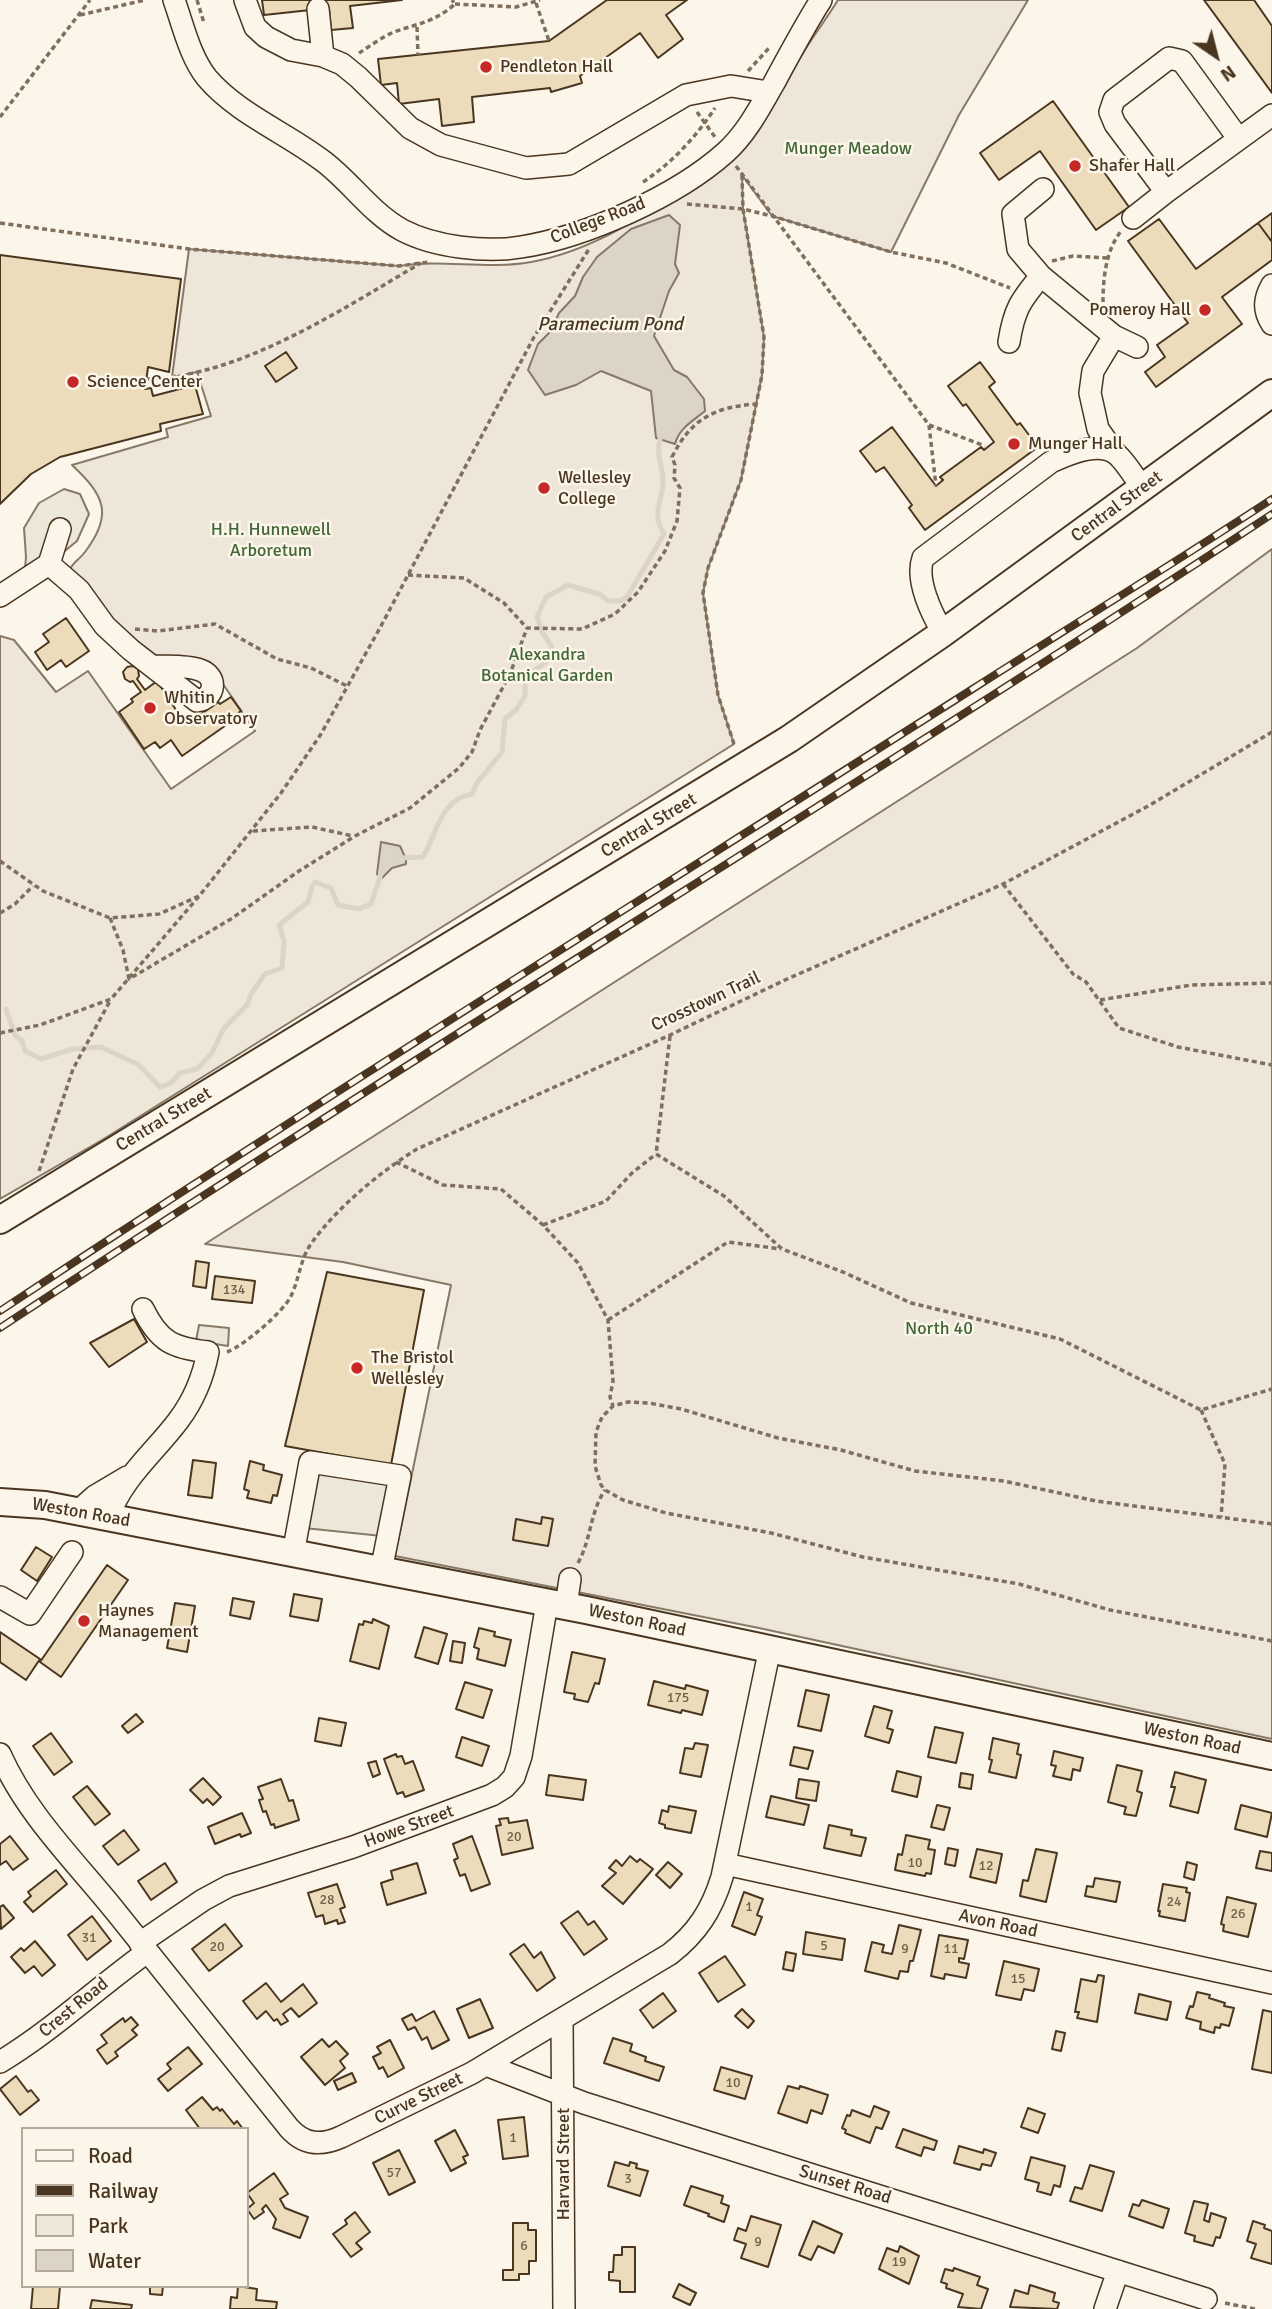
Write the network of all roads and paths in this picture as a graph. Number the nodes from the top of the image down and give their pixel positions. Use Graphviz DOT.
graph roads {
  1 [pos="90,0"];
  2 [pos="145,0"];
  3 [pos="174,0"];
  4 [pos="197,0"];
  5 [pos="245,0"];
  6 [pos="821,0"];
  7 [pos="538,1"];
  8 [pos="453,2"];
  9 [pos="318,9"];
  10 [pos="78,16"];
  11 [pos="417,27"];
  12 [pos="207,32"];
  13 [pos="549,41"];
  14 [pos="773,42"];
  15 [pos="418,55"];
  16 [pos="332,60"];
  17 [pos="731,86"];
  18 [pos="768,92"];
  19 [pos="686,95"];
  20 [pos="1272,115"];
  21 [pos="0,117"];
  22 [pos="704,123"];
  23 [pos="1238,138"];
  24 [pos="727,152"];
  25 [pos="742,175"];
  26 [pos="641,184"];
  27 [pos="1043,189"];
  28 [pos="1166,192"];
  29 [pos="682,204"];
  30 [pos="743,209"];
  31 [pos="772,216"];
  32 [pos="1133,218"];
  33 [pos="0,223"];
  34 [pos="583,247"];
  35 [pos="1108,258"];
  36 [pos="424,262"];
  37 [pos="436,262"];
  38 [pos="1037,272"];
  39 [pos="1272,285"];
  40 [pos="1025,294"];
  41 [pos="1272,324"];
  42 [pos="1108,332"];
  43 [pos="1009,342"];
  44 [pos="1138,347"];
  45 [pos="146,379"];
  46 [pos="1272,393"];
  47 [pos="756,404"];
  48 [pos="929,425"];
  49 [pos="985,446"];
  50 [pos="1115,453"];
  51 [pos="936,486"];
  52 [pos="1143,488"];
  53 [pos="60,529"];
  54 [pos="49,565"];
  55 [pos="408,575"];
  56 [pos="0,596"];
  57 [pos="106,626"];
  58 [pos="527,628"];
  59 [pos="943,633"];
  60 [pos="153,666"];
  61 [pos="347,686"];
  62 [pos="1272,732"];
  63 [pos="734,744"];
  64 [pos="251,831"];
  65 [pos="355,836"];
  66 [pos="0,861"];
  67 [pos="1003,884"];
  68 [pos="34,885"];
  69 [pos="200,895"];
  70 [pos="0,913"];
  71 [pos="110,918"];
  72 [pos="129,979"];
  73 [pos="1272,983"];
  74 [pos="111,999"];
  75 [pos="1100,1000"];
  76 [pos="0,1034"];
  77 [pos="670,1035"];
  78 [pos="1272,1065"];
  79 [pos="656,1154"];
  80 [pos="396,1162"];
  81 [pos="37,1177"];
  82 [pos="0,1220"];
  83 [pos="543,1225"];
  84 [pos="782,1249"];
  85 [pos="143,1310"];
  86 [pos="608,1320"];
  87 [pos="208,1352"];
  88 [pos="1272,1389"];
  89 [pos="613,1406"];
  90 [pos="1201,1410"];
  91 [pos="132,1475"];
  92 [pos="605,1490"];
  93 [pos="0,1502"];
  94 [pos="77,1512"];
  95 [pos="1221,1517"];
  96 [pos="108,1518"];
  97 [pos="1272,1524"];
  98 [pos="72,1552"];
  99 [pos="293,1553"];
  100 [pos="381,1571"];
  101 [pos="570,1578"];
  102 [pos="0,1597"];
  103 [pos="557,1605"];
  104 [pos="1272,1641"];
  105 [pos="770,1648"];
  106 [pos="0,1754"];
  107 [pos="1272,1756"];
  108 [pos="724,1864"];
  109 [pos="143,1948"];
  110 [pos="1272,1983"];
  111 [pos="562,2020"];
  112 [pos="0,2062"];
  113 [pos="486,2065"];
  114 [pos="564,2096"];
  115 [pos="1118,2271"];
  116 [pos="1206,2298"];
  117 [pos="564,2309"];
  118 [pos="1105,2309"];
  119 [pos="1255,2309"];
  1 -- 10 [label="path"];
  2 -- 10 [label="path"];
  3 -- 24 [label="street, College Road"];
  4 -- 12 [label="path"];
  5 -- 16 [label="street"];
  6 -- 18 [label="street, College Road"];
  7 -- 8 [label="path"];
  7 -- 13 [label="path"];
  8 -- 11 [label="path"];
  9 -- 16 [label="street"];
  10 -- 21 [label="path"];
  11 -- 15 [label="path"];
  11 -- 16 [label="path"];
  14 -- 17 [label="path"];
  16 -- 19 [label="street"];
  17 -- 18 [label="street"];
  17 -- 19 [label="street"];
  17 -- 22 [label="path"];
  18 -- 24 [label="street, College Road"];
  19 -- 22 [label="path"];
  20 -- 23 [label="street"];
  22 -- 24 [label="path"];
  22 -- 26 [label="path"];
  23 -- 28 [label="street"];
  23 -- 28 [label="street"];
  24 -- 25 [label="path"];
  25 -- 30 [label="path"];
  25 -- 31 [label="path"];
  27 -- 38 [label="street"];
  28 -- 32 [label="street"];
  29 -- 30 [label="path"];
  30 -- 31 [label="path"];
  30 -- 47 [label="path"];
  31 -- 40 [label="path"];
  31 -- 48 [label="path"];
  32 -- 35 [label="path"];
  33 -- 36 [label="path"];
  34 -- 55 [label="path"];
  35 -- 38 [label="path"];
  35 -- 42 [label="path"];
  36 -- 37 [label="path"];
  36 -- 45 [label="path"];
  38 -- 40 [label="street"];
  38 -- 42 [label="street"];
  39 -- 41 [label="street"];
  40 -- 43 [label="street"];
  42 -- 44 [label="street"];
  42 -- 50 [label="street"];
  46 -- 52 [label="main road, Central Street"];
  47 -- 58 [label="path"];
  47 -- 63 [label="path"];
  48 -- 49 [label="path"];
  48 -- 51 [label="path"];
  50 -- 52 [label="street"];
  50 -- 59 [label="street"];
  52 -- 59 [label="main road, Central Street"];
  53 -- 54 [label="street"];
  54 -- 56 [label="street"];
  54 -- 57 [label="street"];
  55 -- 58 [label="path"];
  55 -- 61 [label="path"];
  57 -- 60 [label="street"];
  57 -- 61 [label="path"];
  58 -- 65 [label="path"];
  59 -- 82 [label="main road, Central Street"];
  61 -- 64 [label="path"];
  62 -- 67 [label="path, Crosstown Trail"];
  64 -- 65 [label="path"];
  64 -- 69 [label="path"];
  65 -- 72 [label="path"];
  66 -- 68 [label="path"];
  67 -- 75 [label="path"];
  67 -- 77 [label="path, Crosstown Trail"];
  68 -- 70 [label="path"];
  68 -- 71 [label="path"];
  69 -- 71 [label="path"];
  69 -- 72 [label="path"];
  71 -- 72 [label="path"];
  72 -- 74 [label="path"];
  73 -- 75 [label="path"];
  74 -- 76 [label="path"];
  74 -- 81 [label="path"];
  75 -- 78 [label="path"];
  77 -- 79 [label="path"];
  77 -- 80 [label="path, Crosstown Trail"];
  79 -- 83 [label="path"];
  79 -- 84 [label="path"];
  80 -- 83 [label="path"];
  80 -- 87 [label="path, Crosstown Trail"];
  83 -- 86 [label="path"];
  84 -- 86 [label="path"];
  84 -- 90 [label="path"];
  85 -- 87 [label="street"];
  86 -- 89 [label="path"];
  87 -- 91 [label="street"];
  88 -- 90 [label="path"];
  89 -- 92 [label="path"];
  89 -- 95 [label="path"];
  90 -- 95 [label="path"];
  91 -- 94 [label="street"];
  91 -- 96 [label="street"];
  92 -- 101 [label="path"];
  92 -- 104 [label="path"];
  93 -- 94 [label="main road, Weston Road"];
  94 -- 96 [label="main road, Weston Road"];
  95 -- 97 [label="path"];
  96 -- 99 [label="main road, Weston Road"];
  98 -- 102 [label="street"];
  99 -- 100 [label="main road, Weston Road"];
  99 -- 100 [label="street"];
  100 -- 103 [label="main road, Weston Road"];
  101 -- 103 [label="street, Howe Street"];
  103 -- 105 [label="main road, Weston Road"];
  103 -- 109 [label="street, Howe Street"];
  105 -- 107 [label="main road, Weston Road"];
  105 -- 108 [label="street, Curve Street"];
  106 -- 109 [label="street, Curve Street"];
  108 -- 110 [label="street, Avon Road"];
  108 -- 111 [label="street, Curve Street"];
  109 -- 112 [label="street, Crest Road"];
  109 -- 113 [label="street, Curve Street"];
  111 -- 113 [label="street, Curve Street"];
  111 -- 114 [label="street, Harvard Street"];
  113 -- 114 [label="street, Sunset Road"];
  114 -- 115 [label="street, Sunset Road"];
  114 -- 117 [label="street, Harvard Street"];
  115 -- 116 [label="street, Sunset Road"];
  115 -- 118 [label="street"];
  116 -- 119 [label="path"];
}
